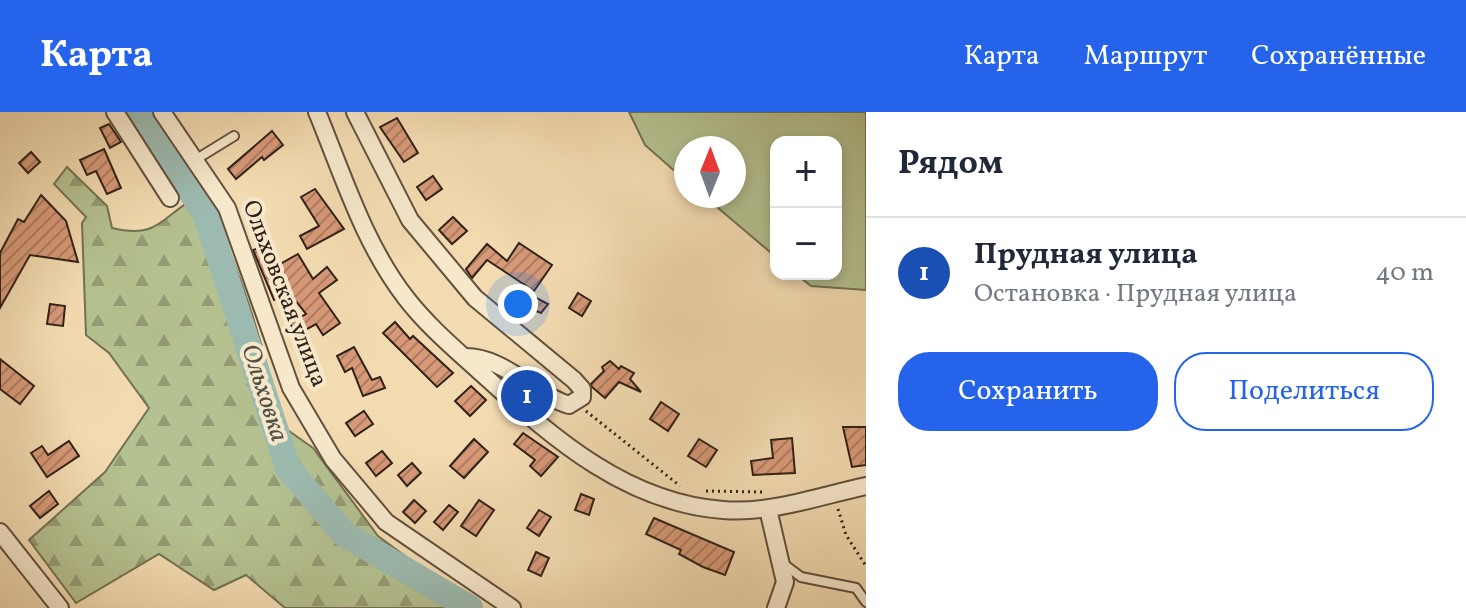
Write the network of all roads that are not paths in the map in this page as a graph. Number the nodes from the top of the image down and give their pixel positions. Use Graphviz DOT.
graph roads {
  1 [pos="115,112"];
  2 [pos="162,112"];
  3 [pos="317,112"];
  4 [pos="355,112"];
  5 [pos="234,136"];
  6 [pos="195,160"];
  7 [pos="170,198"];
  8 [pos="464,357"];
  9 [pos="866,486"];
  10 [pos="768,509"];
  11 [pos="0,532"];
  12 [pos="780,559"];
  13 [pos="866,602"];
  14 [pos="60,608"];
  15 [pos="512,608"];
  16 [pos="776,608"];
  1 -- 7 [label="street"];
  2 -- 6 [label="street, Ольховская улица"];
  3 -- 8 [label="street"];
  4 -- 8 [label="street"];
  5 -- 6 [label="lane"];
  6 -- 15 [label="street, Ольховская улица"];
  8 -- 10 [label="street"];
  9 -- 10 [label="street"];
  10 -- 12 [label="street"];
  11 -- 14 [label="street"];
  12 -- 13 [label="lane"];
  12 -- 16 [label="street"];
}
